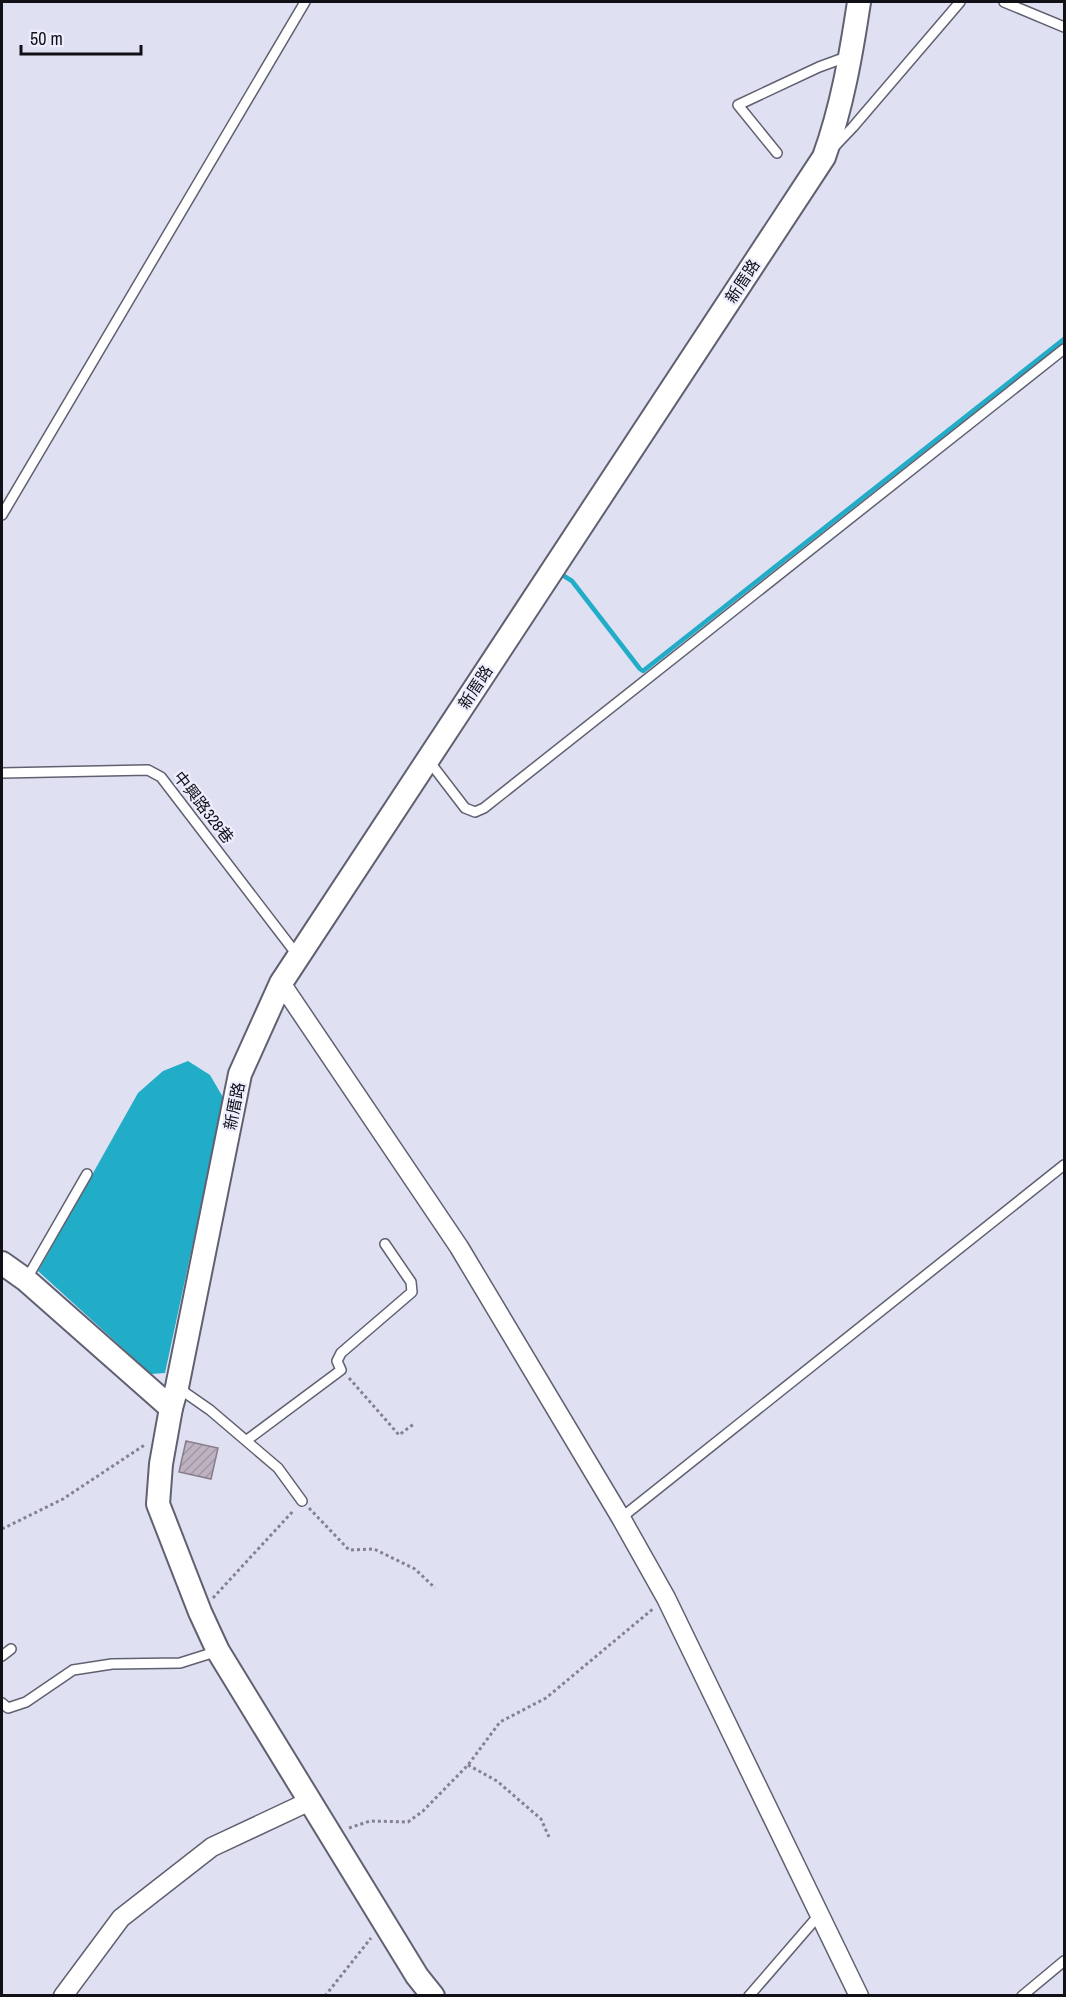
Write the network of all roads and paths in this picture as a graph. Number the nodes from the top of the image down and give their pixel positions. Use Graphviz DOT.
graph roads {
  1 [pos="305,2"];
  2 [pos="859,2"];
  3 [pos="960,2"];
  4 [pos="1004,2"];
  5 [pos="1065,27"];
  6 [pos="851,55"];
  7 [pos="777,153"];
  8 [pos="824,157"];
  9 [pos="1065,349"];
  10 [pos="2,515"];
  11 [pos="428,759"];
  12 [pos="2,773"];
  13 [pos="298,956"];
  14 [pos="281,983"];
  15 [pos="1065,1165"];
  16 [pos="87,1174"];
  17 [pos="385,1244"];
  18 [pos="2,1263"];
  19 [pos="26,1280"];
  20 [pos="341,1370"];
  21 [pos="171,1408"];
  22 [pos="415,1423"];
  23 [pos="247,1440"];
  24 [pos="302,1501"];
  25 [pos="621,1518"];
  26 [pos="2,1530"];
  27 [pos="435,1588"];
  28 [pos="666,1598"];
  29 [pos="200,1612"];
  30 [pos="11,1649"];
  31 [pos="218,1652"];
  32 [pos="2,1656"];
  33 [pos="2,1703"];
  34 [pos="468,1765"];
  35 [pos="310,1801"];
  36 [pos="331,1835"];
  37 [pos="549,1837"];
  38 [pos="819,1915"];
  39 [pos="383,1922"];
  40 [pos="1065,1961"];
  41 [pos="63,1995"];
  42 [pos="325,1995"];
  43 [pos="433,1995"];
  44 [pos="749,1995"];
  45 [pos="859,1995"];
  46 [pos="1022,1995"];
  1 -- 10 [label="lane"];
  2 -- 6 [label="street, 新厝路"];
  3 -- 8 [label="lane"];
  4 -- 5 [label="lane"];
  6 -- 7 [label="lane"];
  6 -- 8 [label="street, 新厝路"];
  8 -- 11 [label="street, 新厝路"];
  9 -- 11 [label="lane"];
  11 -- 13 [label="street, 新厝路"];
  12 -- 13 [label="lane, 中興路328巷"];
  13 -- 14 [label="street, 新厝路"];
  14 -- 21 [label="street, 新厝路"];
  14 -- 25 [label="street"];
  15 -- 25 [label="lane"];
  16 -- 19 [label="lane"];
  17 -- 20 [label="lane"];
  18 -- 19 [label="street"];
  19 -- 21 [label="street"];
  20 -- 22 [label="path"];
  20 -- 23 [label="lane"];
  21 -- 23 [label="lane"];
  21 -- 26 [label="path"];
  21 -- 29 [label="street, 新厝路"];
  23 -- 24 [label="lane"];
  24 -- 27 [label="path"];
  24 -- 29 [label="path"];
  25 -- 28 [label="street"];
  28 -- 34 [label="path"];
  28 -- 38 [label="street"];
  29 -- 31 [label="street, 新厝路"];
  30 -- 32 [label="lane"];
  31 -- 33 [label="lane"];
  31 -- 35 [label="street, 新厝路"];
  34 -- 36 [label="path"];
  34 -- 37 [label="path"];
  35 -- 36 [label="street, 新厝路"];
  35 -- 41 [label="street"];
  36 -- 39 [label="street, 新厝路"];
  38 -- 44 [label="lane"];
  38 -- 45 [label="street"];
  39 -- 42 [label="path"];
  39 -- 43 [label="street, 新厝路"];
  40 -- 46 [label="lane"];
}
